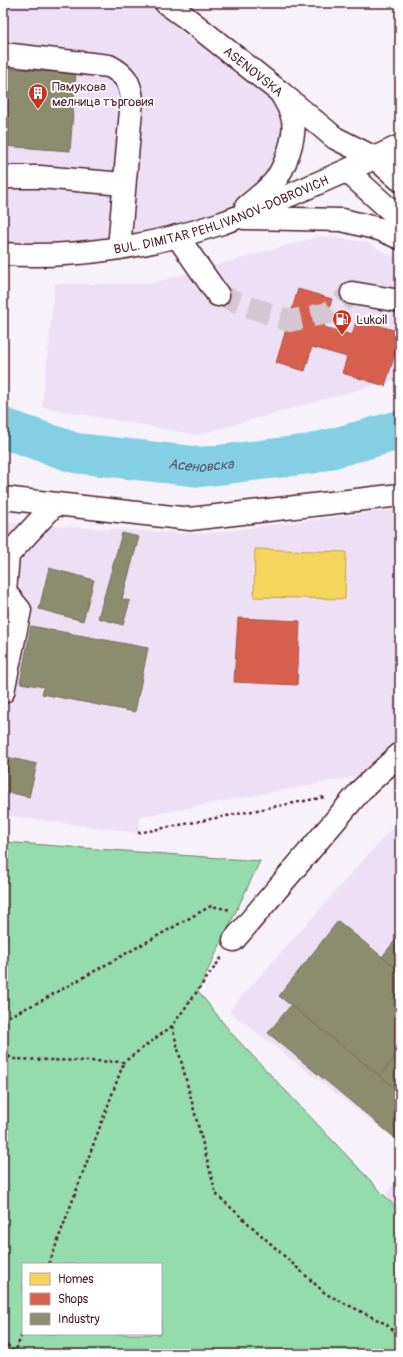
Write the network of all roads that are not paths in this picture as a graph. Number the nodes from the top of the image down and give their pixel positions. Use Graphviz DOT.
graph roads {
  1 [pos="166,3"];
  2 [pos="190,9"];
  3 [pos="3,54"];
  4 [pos="280,92"];
  5 [pos="335,138"];
  6 [pos="400,146"];
  7 [pos="375,158"];
  8 [pos="347,171"];
  9 [pos="3,177"];
  10 [pos="400,180"];
  11 [pos="124,184"];
  12 [pos="400,219"];
  13 [pos="227,221"];
  14 [pos="177,236"];
  15 [pos="400,238"];
  16 [pos="119,248"];
  17 [pos="3,254"];
  18 [pos="352,293"];
  19 [pos="218,295"];
  20 [pos="400,301"];
  21 [pos="400,495"];
  22 [pos="3,498"];
  23 [pos="54,505"];
  24 [pos="3,692"];
  25 [pos="400,754"];
  26 [pos="234,940"];
  1 -- 2 [label="main road, ASENOVSKA"];
  2 -- 4 [label="main road, ASENOVSKA"];
  3 -- 11 [label="main road"];
  4 -- 5 [label="main road, ASENOVSKA"];
  4 -- 13 [label="main road"];
  5 -- 7 [label="main road, ASENOVSKA"];
  5 -- 8 [label="main road"];
  6 -- 7 [label="main road, BUL. DIMITAR PEHLIVANOV-DOBROVICH"];
  7 -- 8 [label="main road, BUL. DIMITAR PEHLIVANOV-DOBROVICH"];
  7 -- 10 [label="main road, ASENOVSKA"];
  8 -- 12 [label="main road"];
  8 -- 13 [label="main road, BUL. DIMITAR PEHLIVANOV-DOBROVICH"];
  9 -- 11 [label="main road"];
  11 -- 16 [label="main road"];
  13 -- 14 [label="main road, BUL. DIMITAR PEHLIVANOV-DOBROVICH"];
  13 -- 15 [label="main road"];
  14 -- 16 [label="main road, BUL. DIMITAR PEHLIVANOV-DOBROVICH"];
  14 -- 19 [label="main road"];
  16 -- 17 [label="main road, BUL. DIMITAR PEHLIVANOV-DOBROVICH"];
  18 -- 20 [label="main road"];
  21 -- 23 [label="main road"];
  22 -- 23 [label="main road"];
  23 -- 24 [label="main road"];
  25 -- 26 [label="main road"];
}
